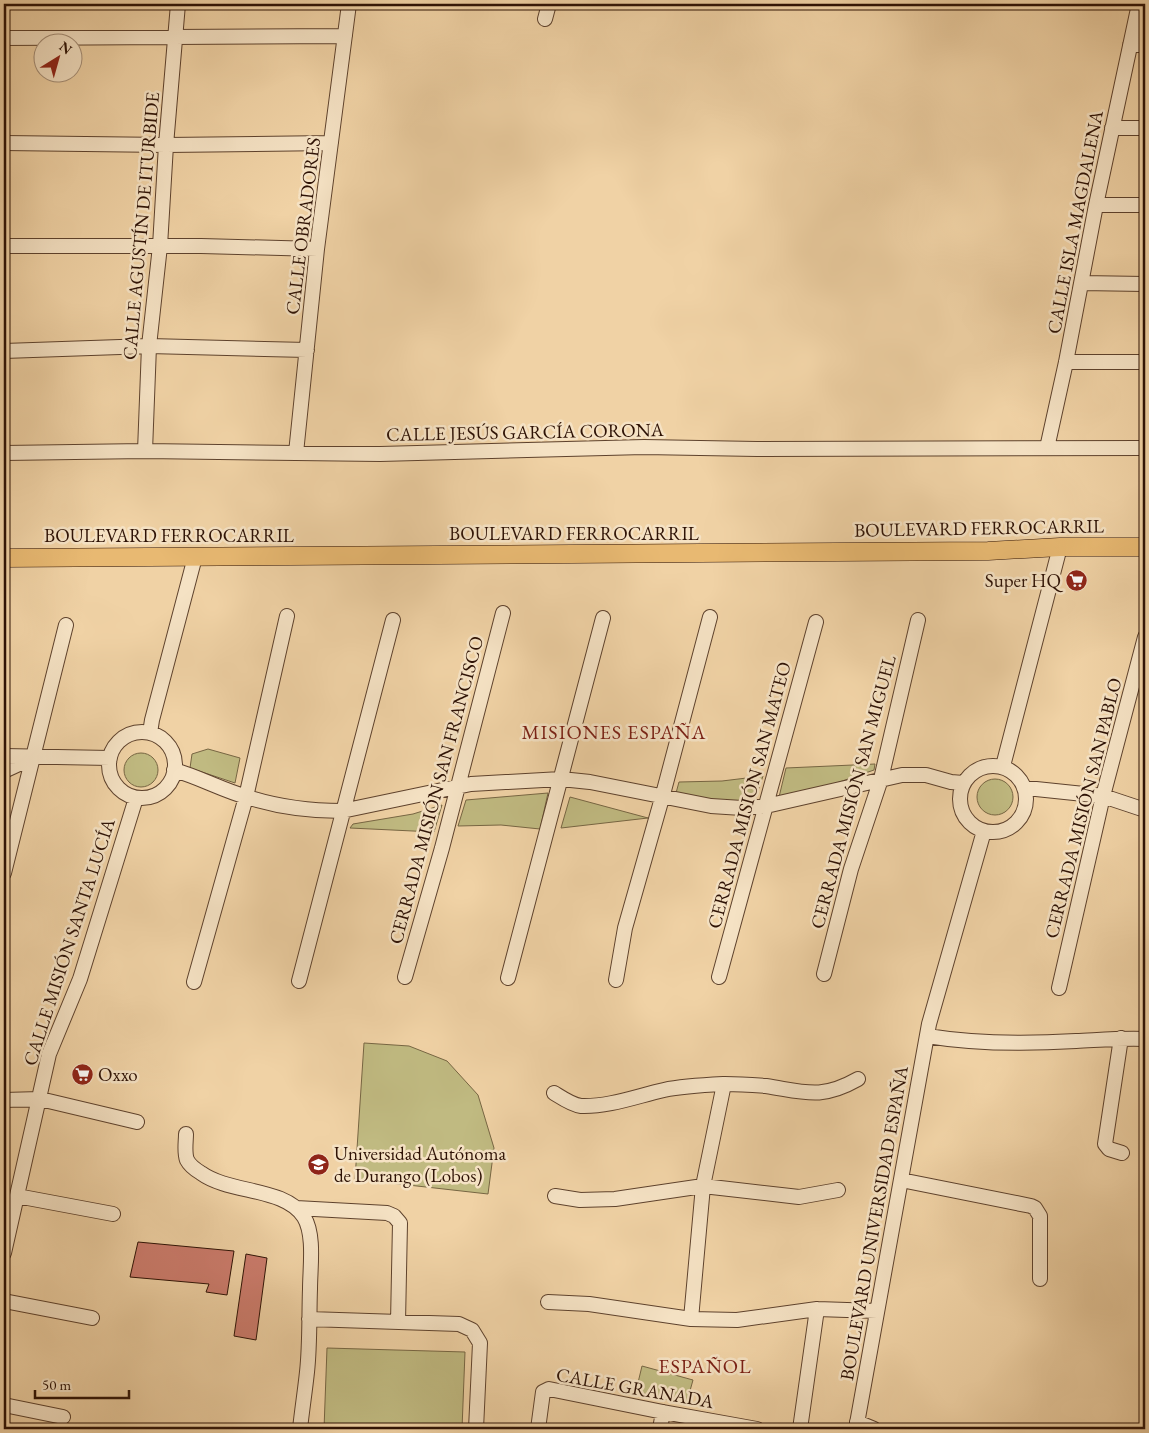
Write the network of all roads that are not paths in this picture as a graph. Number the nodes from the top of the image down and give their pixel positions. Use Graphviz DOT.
graph roads {
  1 [pos="178,4"];
  2 [pos="349,4"];
  3 [pos="549,4"];
  4 [pos="1139,4"];
  5 [pos="545,19"];
  6 [pos="345,36"];
  7 [pos="175,37"];
  8 [pos="4,38"];
  9 [pos="1130,45"];
  10 [pos="1145,45"];
  11 [pos="1112,128"];
  12 [pos="1145,128"];
  13 [pos="4,143"];
  14 [pos="331,144"];
  15 [pos="166,145"];
  16 [pos="1096,205"];
  17 [pos="1145,205"];
  18 [pos="4,246"];
  19 [pos="160,246"];
  20 [pos="317,249"];
  21 [pos="1081,283"];
  22 [pos="1145,284"];
  23 [pos="148,346"];
  24 [pos="307,350"];
  25 [pos="4,351"];
  26 [pos="1066,362"];
  27 [pos="1145,362"];
  28 [pos="1048,448"];
  29 [pos="1145,448"];
  30 [pos="145,452"];
  31 [pos="4,453"];
  32 [pos="296,453"];
  33 [pos="1060,547"];
  34 [pos="1145,547"];
  35 [pos="195,557"];
  36 [pos="4,558"];
  37 [pos="503,613"];
  38 [pos="287,616"];
  39 [pos="710,617"];
  40 [pos="603,618"];
  41 [pos="393,620"];
  42 [pos="918,620"];
  43 [pos="816,622"];
  44 [pos="66,625"];
  45 [pos="1145,637"];
  46 [pos="150,733"];
  47 [pos="4,756"];
  48 [pos="32,758"];
  49 [pos="110,758"];
  50 [pos="1003,766"];
  51 [pos="174,770"];
  52 [pos="4,771"];
  53 [pos="561,779"];
  54 [pos="881,779"];
  55 [pos="963,783"];
  56 [pos="457,787"];
  57 [pos="1025,789"];
  58 [pos="1102,796"];
  59 [pos="246,797"];
  60 [pos="136,798"];
  61 [pos="662,798"];
  62 [pos="766,806"];
  63 [pos="1145,810"];
  64 [pos="342,811"];
  65 [pos="984,831"];
  66 [pos="4,873"];
  67 [pos="824,974"];
  68 [pos="405,977"];
  69 [pos="719,977"];
  70 [pos="508,978"];
  71 [pos="616,980"];
  72 [pos="298,981"];
  73 [pos="194,982"];
  74 [pos="1060,988"];
  75 [pos="928,1030"];
  76 [pos="1121,1038"];
  77 [pos="1145,1038"];
  78 [pos="858,1079"];
  79 [pos="724,1084"];
  80 [pos="554,1093"];
  81 [pos="40,1099"];
  82 [pos="4,1100"];
  83 [pos="138,1122"];
  84 [pos="186,1134"];
  85 [pos="1122,1153"];
  86 [pos="901,1180"];
  87 [pos="703,1186"];
  88 [pos="838,1190"];
  89 [pos="17,1196"];
  90 [pos="555,1196"];
  91 [pos="296,1208"];
  92 [pos="113,1214"];
  93 [pos="4,1253"];
  94 [pos="1040,1279"];
  95 [pos="4,1301"];
  96 [pos="548,1302"];
  97 [pos="817,1309"];
  98 [pos="878,1310"];
  99 [pos="92,1318"];
  100 [pos="309,1319"];
  101 [pos="691,1320"];
  102 [pos="398,1322"];
  103 [pos="4,1405"];
  104 [pos="663,1412"];
  105 [pos="63,1417"];
  106 [pos="857,1425"];
  107 [pos="300,1429"];
  108 [pos="476,1429"];
  109 [pos="538,1429"];
  110 [pos="660,1429"];
  111 [pos="757,1429"];
  112 [pos="800,1429"];
  113 [pos="874,1429"];
  1 -- 7 [label="street, CALLE AGUSTÍN DE ITURBIDE"];
  2 -- 6 [label="street, CALLE OBRADORES"];
  3 -- 5 [label="street"];
  4 -- 9 [label="street, CALLE ISLA MAGDALENA"];
  6 -- 7 [label="street"];
  6 -- 14 [label="street, CALLE OBRADORES"];
  7 -- 8 [label="street"];
  7 -- 15 [label="street, CALLE AGUSTÍN DE ITURBIDE"];
  9 -- 10 [label="street"];
  9 -- 11 [label="street, CALLE ISLA MAGDALENA"];
  11 -- 12 [label="street"];
  11 -- 16 [label="street, CALLE ISLA MAGDALENA"];
  13 -- 15 [label="street"];
  14 -- 15 [label="street"];
  14 -- 20 [label="street, CALLE OBRADORES"];
  15 -- 19 [label="street, CALLE AGUSTÍN DE ITURBIDE"];
  16 -- 17 [label="street"];
  16 -- 21 [label="street, CALLE ISLA MAGDALENA"];
  18 -- 19 [label="street"];
  19 -- 20 [label="street"];
  19 -- 23 [label="street, CALLE AGUSTÍN DE ITURBIDE"];
  20 -- 24 [label="street, CALLE OBRADORES"];
  21 -- 22 [label="street"];
  21 -- 26 [label="street, CALLE ISLA MAGDALENA"];
  23 -- 24 [label="street"];
  23 -- 25 [label="street"];
  23 -- 30 [label="street, CALLE AGUSTÍN DE ITURBIDE"];
  24 -- 32 [label="street, CALLE OBRADORES"];
  26 -- 27 [label="street"];
  26 -- 28 [label="street, CALLE ISLA MAGDALENA"];
  28 -- 29 [label="street, CALLE JESÚS GARCÍA CORONA"];
  28 -- 32 [label="street, CALLE JESÚS GARCÍA CORONA"];
  30 -- 31 [label="street, CALLE JESÚS GARCÍA CORONA"];
  30 -- 32 [label="street, CALLE JESÚS GARCÍA CORONA"];
  33 -- 34 [label="main road, BOULEVARD FERROCARRIL"];
  33 -- 35 [label="main road, BOULEVARD FERROCARRIL"];
  33 -- 50 [label="street"];
  35 -- 36 [label="main road, BOULEVARD FERROCARRIL"];
  35 -- 46 [label="street"];
  37 -- 56 [label="street, CERRADA MISIÓN SAN FRANCISCO"];
  38 -- 59 [label="street"];
  39 -- 61 [label="street"];
  40 -- 53 [label="street"];
  41 -- 64 [label="street"];
  42 -- 54 [label="street, CERRADA MISIÓN SAN MIGUEL"];
  43 -- 62 [label="street, CERRADA MISIÓN SAN MATEO"];
  44 -- 48 [label="street"];
  45 -- 58 [label="street, CERRADA MISIÓN SAN PABLO"];
  46 -- 49 [label="street"];
  46 -- 51 [label="street"];
  47 -- 48 [label="street"];
  48 -- 49 [label="street"];
  48 -- 52 [label="street"];
  48 -- 66 [label="street"];
  49 -- 60 [label="street"];
  50 -- 55 [label="street"];
  50 -- 57 [label="street"];
  51 -- 59 [label="street"];
  51 -- 60 [label="street"];
  53 -- 56 [label="street"];
  53 -- 61 [label="street"];
  53 -- 70 [label="street"];
  54 -- 55 [label="street"];
  54 -- 62 [label="street"];
  54 -- 67 [label="street, CERRADA MISIÓN SAN MIGUEL"];
  55 -- 65 [label="street"];
  56 -- 64 [label="street"];
  56 -- 68 [label="street, CERRADA MISIÓN SAN FRANCISCO"];
  57 -- 58 [label="street"];
  57 -- 65 [label="street"];
  58 -- 63 [label="street"];
  58 -- 74 [label="street, CERRADA MISIÓN SAN PABLO"];
  59 -- 64 [label="street"];
  59 -- 73 [label="street"];
  60 -- 81 [label="street, CALLE MISIÓN SANTA LUCÍA"];
  61 -- 62 [label="street"];
  61 -- 71 [label="street"];
  62 -- 69 [label="street, CERRADA MISIÓN SAN MATEO"];
  64 -- 72 [label="street"];
  65 -- 75 [label="street, BOULEVARD UNIVERSIDAD ESPAÑA"];
  75 -- 76 [label="street"];
  75 -- 86 [label="street, BOULEVARD UNIVERSIDAD ESPAÑA"];
  76 -- 77 [label="street"];
  76 -- 85 [label="street"];
  78 -- 79 [label="street"];
  79 -- 80 [label="street"];
  79 -- 87 [label="street"];
  81 -- 82 [label="street"];
  81 -- 83 [label="street"];
  81 -- 89 [label="street, CALLE MISIÓN SANTA LUCÍA"];
  84 -- 91 [label="street"];
  86 -- 94 [label="street"];
  86 -- 98 [label="street, BOULEVARD UNIVERSIDAD ESPAÑA"];
  87 -- 88 [label="street"];
  87 -- 90 [label="street"];
  87 -- 101 [label="street"];
  89 -- 92 [label="street"];
  89 -- 93 [label="street, CALLE MISIÓN SANTA LUCÍA"];
  91 -- 100 [label="street"];
  91 -- 102 [label="street"];
  95 -- 99 [label="street"];
  96 -- 101 [label="street"];
  97 -- 98 [label="street"];
  97 -- 101 [label="street"];
  97 -- 112 [label="street"];
  98 -- 106 [label="street, BOULEVARD UNIVERSIDAD ESPAÑA"];
  100 -- 102 [label="street"];
  100 -- 107 [label="street"];
  102 -- 108 [label="street"];
  103 -- 105 [label="street"];
  104 -- 109 [label="street, CALLE GRANADA"];
  104 -- 110 [label="street"];
  104 -- 111 [label="street, CALLE GRANADA"];
  106 -- 113 [label="street"];
}
